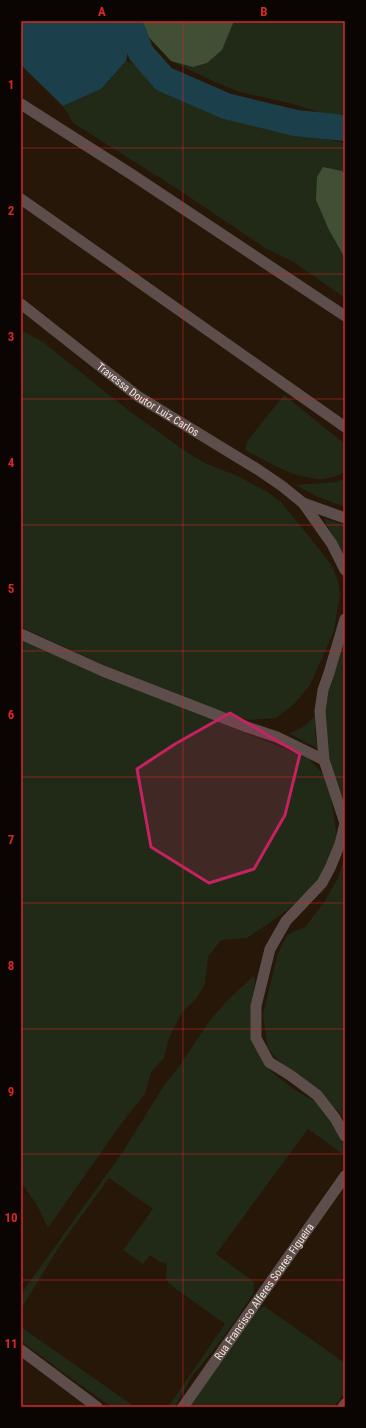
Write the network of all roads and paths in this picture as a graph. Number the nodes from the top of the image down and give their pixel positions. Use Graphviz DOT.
graph roads {
  1 [pos="21,104"];
  2 [pos="21,199"];
  3 [pos="21,304"];
  4 [pos="345,316"];
  5 [pos="345,427"];
  6 [pos="303,503"];
  7 [pos="345,518"];
  8 [pos="345,570"];
  9 [pos="345,619"];
  10 [pos="21,634"];
  11 [pos="324,760"];
  12 [pos="345,823"];
  13 [pos="345,1136"];
  14 [pos="345,1176"];
  15 [pos="21,1350"];
  16 [pos="345,1404"];
  17 [pos="97,1407"];
  18 [pos="183,1407"];
  19 [pos="343,1407"];
  1 -- 4 [label="street"];
  2 -- 5 [label="street"];
  3 -- 6 [label="street, Travessa Doutor Luiz Carlos"];
  6 -- 7 [label="street"];
  6 -- 8 [label="street"];
  9 -- 11 [label="street"];
  10 -- 11 [label="street"];
  11 -- 12 [label="street"];
  12 -- 13 [label="street"];
  14 -- 18 [label="street, Rua Francisco Alferes Soares Figueira"];
  15 -- 17 [label="street"];
  16 -- 19 [label="street"];
}
